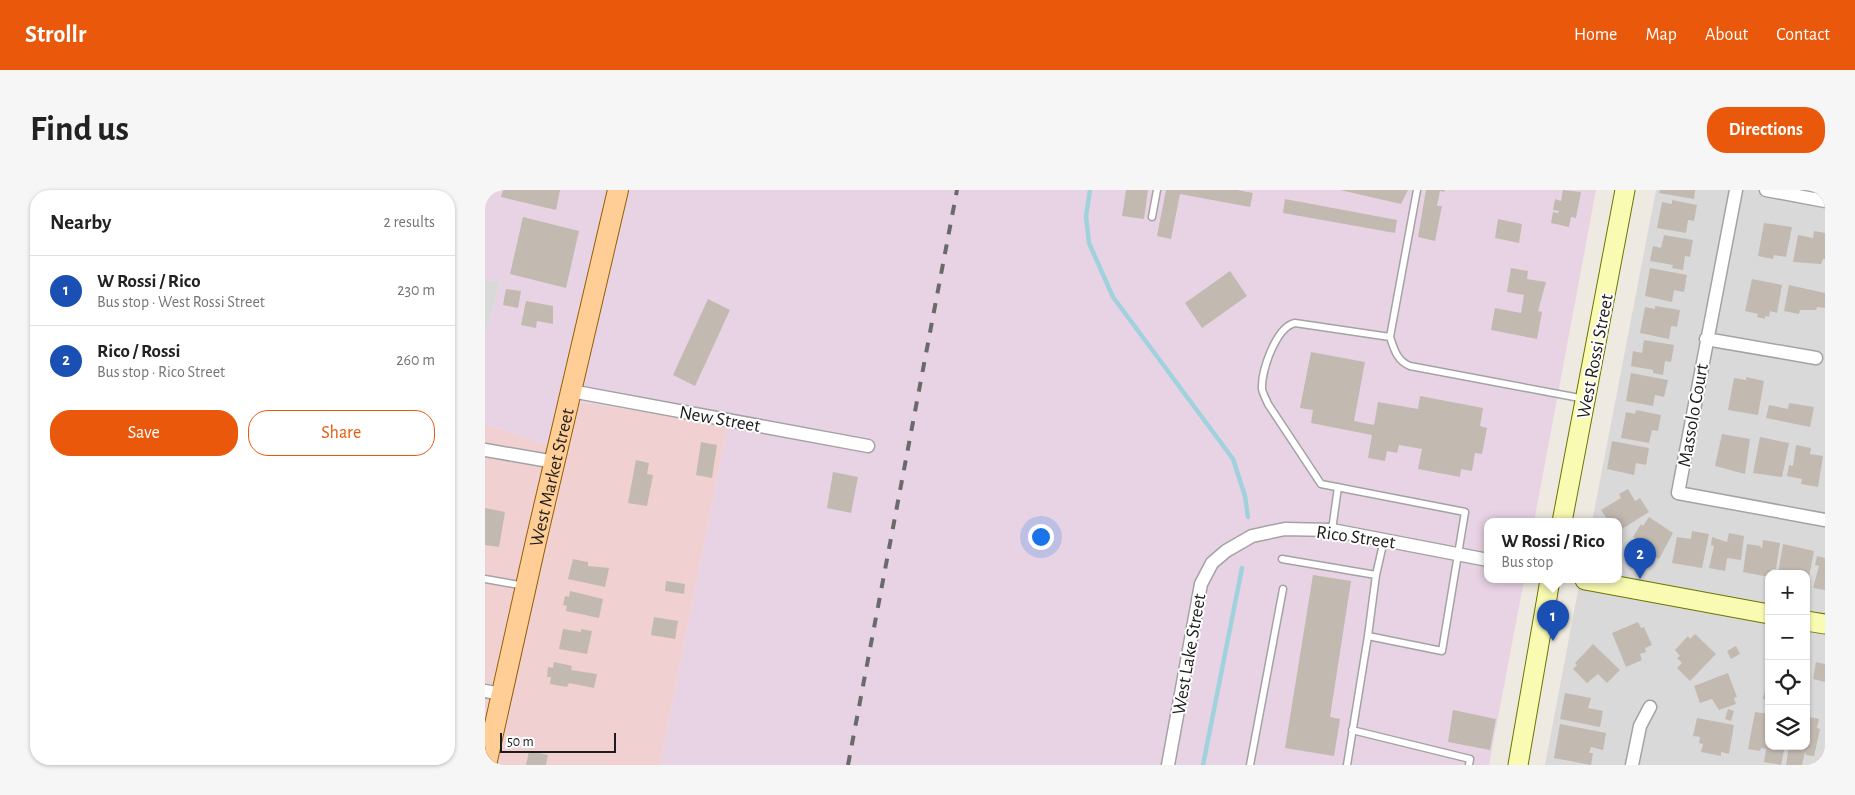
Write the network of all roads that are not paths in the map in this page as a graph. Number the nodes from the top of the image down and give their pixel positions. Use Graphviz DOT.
graph roads {
  1 [pos="619,190"];
  2 [pos="1157,190"];
  3 [pos="1417,190"];
  4 [pos="1625,190"];
  5 [pos="1736,190"];
  6 [pos="1766,190"];
  7 [pos="1825,201"];
  8 [pos="1152,216"];
  9 [pos="1390,337"];
  10 [pos="1706,339"];
  11 [pos="1816,358"];
  12 [pos="571,391"];
  13 [pos="1586,399"];
  14 [pos="868,446"];
  15 [pos="485,450"];
  16 [pos="555,462"];
  17 [pos="1338,487"];
  18 [pos="1563,518"];
  19 [pos="1825,520"];
  20 [pos="1333,530"];
  21 [pos="1384,540"];
  22 [pos="1226,551"];
  23 [pos="1459,553"];
  24 [pos="1282,559"];
  25 [pos="1484,559"];
  26 [pos="1376,575"];
  27 [pos="485,579"];
  28 [pos="1549,583"];
  29 [pos="1601,583"];
  30 [pos="526,586"];
  31 [pos="1283,589"];
  32 [pos="1765,613"];
  33 [pos="1810,622"];
  34 [pos="1825,624"];
  35 [pos="1367,636"];
  36 [pos="493,692"];
  37 [pos="1650,707"];
  38 [pos="1353,730"];
  39 [pos="486,765"];
  40 [pos="1168,765"];
  41 [pos="1250,765"];
  42 [pos="1347,765"];
  43 [pos="1469,765"];
  44 [pos="1518,765"];
  45 [pos="1633,765"];
  1 -- 12 [label="main road, West Market Street"];
  2 -- 8 [label="lane"];
  3 -- 9 [label="lane"];
  4 -- 13 [label="main road, West Rossi Street"];
  5 -- 10 [label="street, Massolo Court"];
  6 -- 7 [label="street"];
  9 -- 13 [label="lane"];
  9 -- 17 [label="lane"];
  10 -- 11 [label="street"];
  10 -- 19 [label="street, Massolo Court"];
  12 -- 14 [label="street, New Street"];
  12 -- 16 [label="main road, West Market Street"];
  13 -- 18 [label="main road, West Rossi Street"];
  15 -- 16 [label="street"];
  16 -- 30 [label="main road, West Market Street"];
  17 -- 20 [label="lane"];
  17 -- 23 [label="lane"];
  20 -- 21 [label="street, Rico Street"];
  20 -- 22 [label="street, Rico Street"];
  21 -- 23 [label="street, Rico Street"];
  21 -- 26 [label="lane"];
  22 -- 40 [label="street, West Lake Street"];
  23 -- 25 [label="street, Rico Street"];
  23 -- 35 [label="lane"];
  24 -- 26 [label="lane"];
  26 -- 35 [label="lane"];
  27 -- 30 [label="lane"];
  28 -- 44 [label="main road"];
  29 -- 32 [label="main road"];
  30 -- 36 [label="main road, West Market Street"];
  31 -- 41 [label="lane"];
  33 -- 34 [label="main road"];
  35 -- 38 [label="lane"];
  36 -- 39 [label="main road, West Market Street"];
  37 -- 45 [label="street"];
  38 -- 42 [label="lane"];
  38 -- 43 [label="lane"];
}
